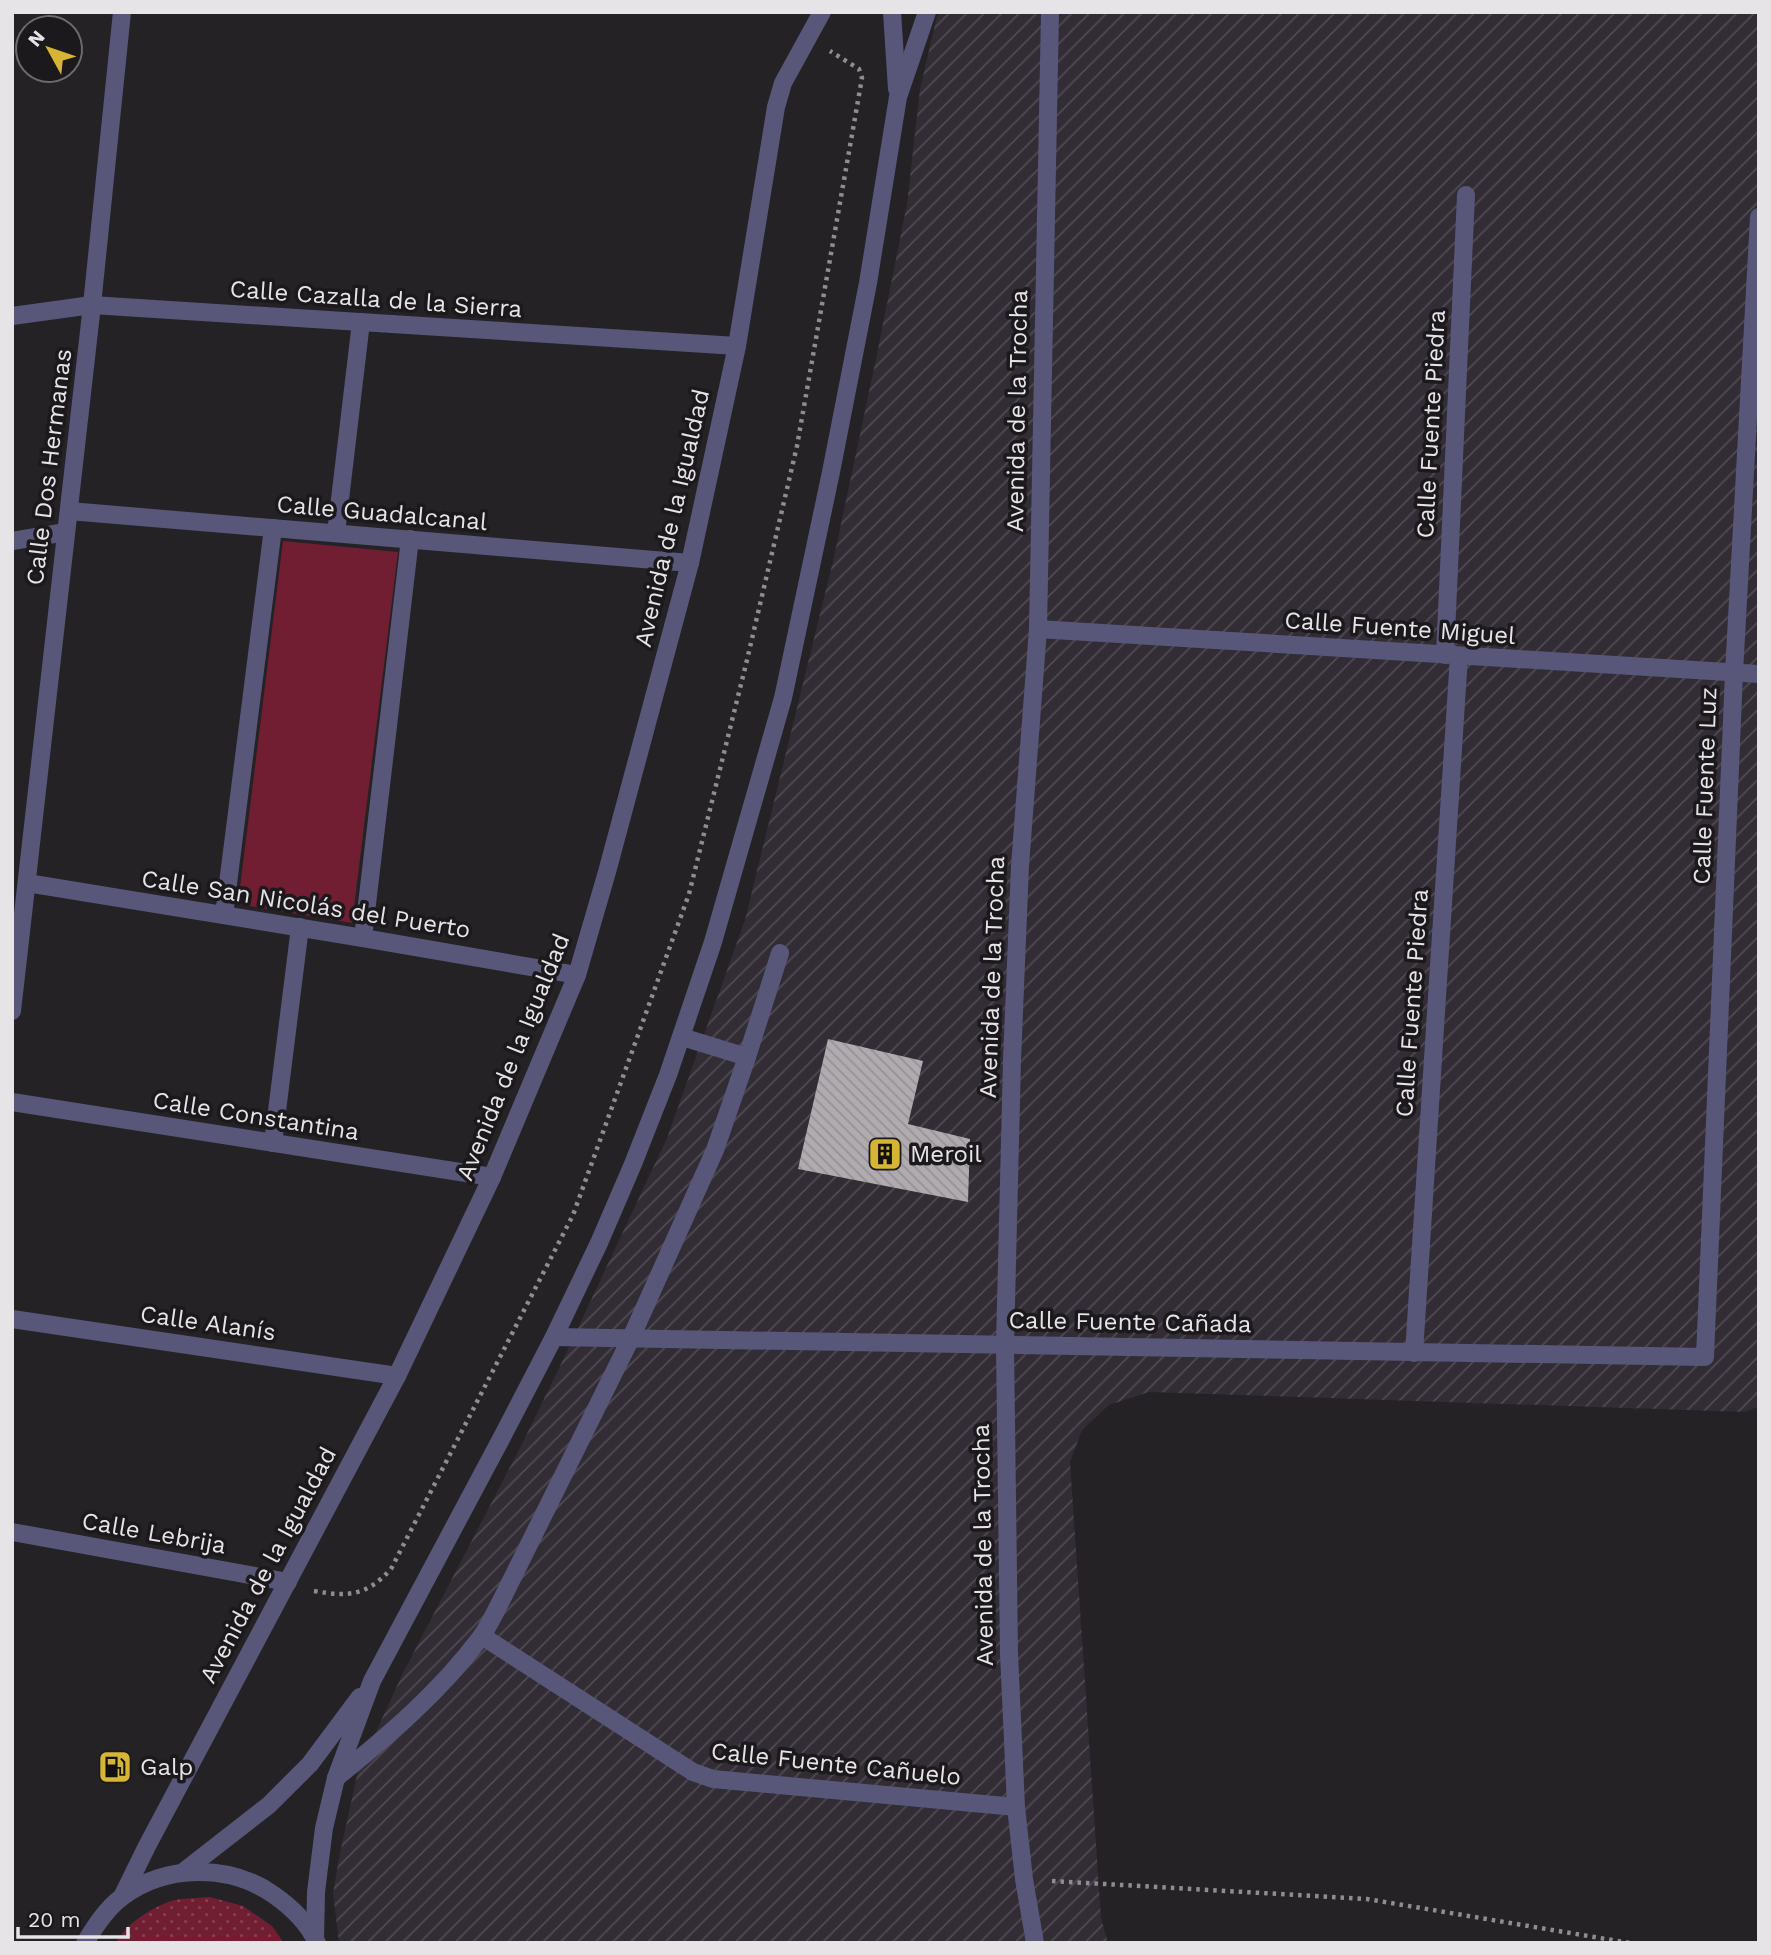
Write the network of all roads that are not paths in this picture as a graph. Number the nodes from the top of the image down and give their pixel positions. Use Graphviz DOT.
graph roads {
  1 [pos="122,12"];
  2 [pos="822,12"];
  3 [pos="892,12"];
  4 [pos="927,12"];
  5 [pos="1050,12"];
  6 [pos="898,97"];
  7 [pos="1466,195"];
  8 [pos="1759,217"];
  9 [pos="92,305"];
  10 [pos="12,316"];
  11 [pos="361,322"];
  12 [pos="737,346"];
  13 [pos="69,511"];
  14 [pos="273,528"];
  15 [pos="66,532"];
  16 [pos="337,533"];
  17 [pos="410,539"];
  18 [pos="12,541"];
  19 [pos="691,563"];
  20 [pos="1038,629"];
  21 [pos="1452,656"];
  22 [pos="1734,673"];
  23 [pos="1759,674"];
  24 [pos="22,875"];
  25 [pos="224,915"];
  26 [pos="300,927"];
  27 [pos="363,938"];
  28 [pos="780,953"];
  29 [pos="577,975"];
  30 [pos="12,1011"];
  31 [pos="682,1037"];
  32 [pos="747,1057"];
  33 [pos="12,1102"];
  34 [pos="273,1143"];
  35 [pos="492,1177"];
  36 [pos="12,1319"];
  37 [pos="554,1337"];
  38 [pos="631,1338"];
  39 [pos="1005,1344"];
  40 [pos="1414,1353"];
  41 [pos="1705,1357"];
  42 [pos="397,1376"];
  43 [pos="12,1532"];
  44 [pos="288,1582"];
  45 [pos="482,1636"];
  46 [pos="372,1681"];
  47 [pos="336,1779"];
  48 [pos="1016,1807"];
  49 [pos="183,1872"];
  50 [pos="122,1897"];
  51 [pos="316,1941"];
  52 [pos="85,1943"];
  53 [pos="1034,1943"];
  1 -- 9 [label="street, Calle Dos Hermanas"];
  2 -- 12 [label="street, Avenida de la Igualdad"];
  3 -- 6 [label="street"];
  4 -- 6 [label="street"];
  5 -- 20 [label="street, Avenida de la Trocha"];
  6 -- 31 [label="street"];
  7 -- 21 [label="street, Calle Fuente Piedra"];
  8 -- 22 [label="street, Calle Fuente Luz"];
  9 -- 10 [label="street, Calle Cazalla de la Sierra"];
  9 -- 11 [label="street, Calle Cazalla de la Sierra"];
  9 -- 13 [label="street, Calle Dos Hermanas"];
  11 -- 12 [label="street, Calle Cazalla de la Sierra"];
  11 -- 16 [label="street"];
  12 -- 19 [label="street, Avenida de la Igualdad"];
  13 -- 14 [label="street, Calle Guadalcanal"];
  13 -- 15 [label="street, Calle Dos Hermanas"];
  14 -- 16 [label="street, Calle Guadalcanal"];
  14 -- 25 [label="street"];
  15 -- 18 [label="street"];
  15 -- 24 [label="street, Calle Dos Hermanas"];
  16 -- 17 [label="street, Calle Guadalcanal"];
  17 -- 19 [label="street, Calle Guadalcanal"];
  17 -- 27 [label="street"];
  19 -- 29 [label="street, Avenida de la Igualdad"];
  20 -- 21 [label="street, Calle Fuente Miguel"];
  20 -- 39 [label="street, Avenida de la Trocha"];
  21 -- 22 [label="street, Calle Fuente Miguel"];
  21 -- 40 [label="street, Calle Fuente Piedra"];
  22 -- 23 [label="street, Calle Fuente Miguel"];
  22 -- 41 [label="street, Calle Fuente Luz"];
  24 -- 25 [label="street, Calle San Nicolás del Puerto"];
  24 -- 30 [label="street, Calle Dos Hermanas"];
  25 -- 26 [label="street, Calle San Nicolás del Puerto"];
  26 -- 27 [label="street, Calle San Nicolás del Puerto"];
  26 -- 34 [label="street"];
  27 -- 29 [label="street, Calle San Nicolás del Puerto"];
  28 -- 32 [label="street"];
  29 -- 35 [label="street, Avenida de la Igualdad"];
  31 -- 32 [label="street"];
  31 -- 37 [label="street"];
  32 -- 38 [label="street"];
  33 -- 34 [label="street, Calle Constantina"];
  34 -- 35 [label="street, Calle Constantina"];
  35 -- 42 [label="street, Avenida de la Igualdad"];
  36 -- 42 [label="street, Calle Alanís"];
  37 -- 38 [label="street, Calle Fuente Cañada"];
  37 -- 46 [label="street"];
  38 -- 39 [label="street, Calle Fuente Cañada"];
  38 -- 45 [label="street"];
  39 -- 40 [label="street, Calle Fuente Cañada"];
  39 -- 48 [label="street, Avenida de la Trocha"];
  40 -- 41 [label="street, Calle Fuente Cañada"];
  42 -- 44 [label="street, Avenida de la Igualdad"];
  43 -- 44 [label="street, Calle Lebrija"];
  44 -- 50 [label="street, Avenida de la Igualdad"];
  45 -- 47 [label="street"];
  45 -- 48 [label="street, Calle Fuente Cañuelo"];
  46 -- 47 [label="street"];
  46 -- 49 [label="street"];
  47 -- 51 [label="street"];
  48 -- 53 [label="street, Avenida de la Trocha"];
  49 -- 50 [label="street"];
  49 -- 51 [label="street"];
  50 -- 52 [label="street"];
}
